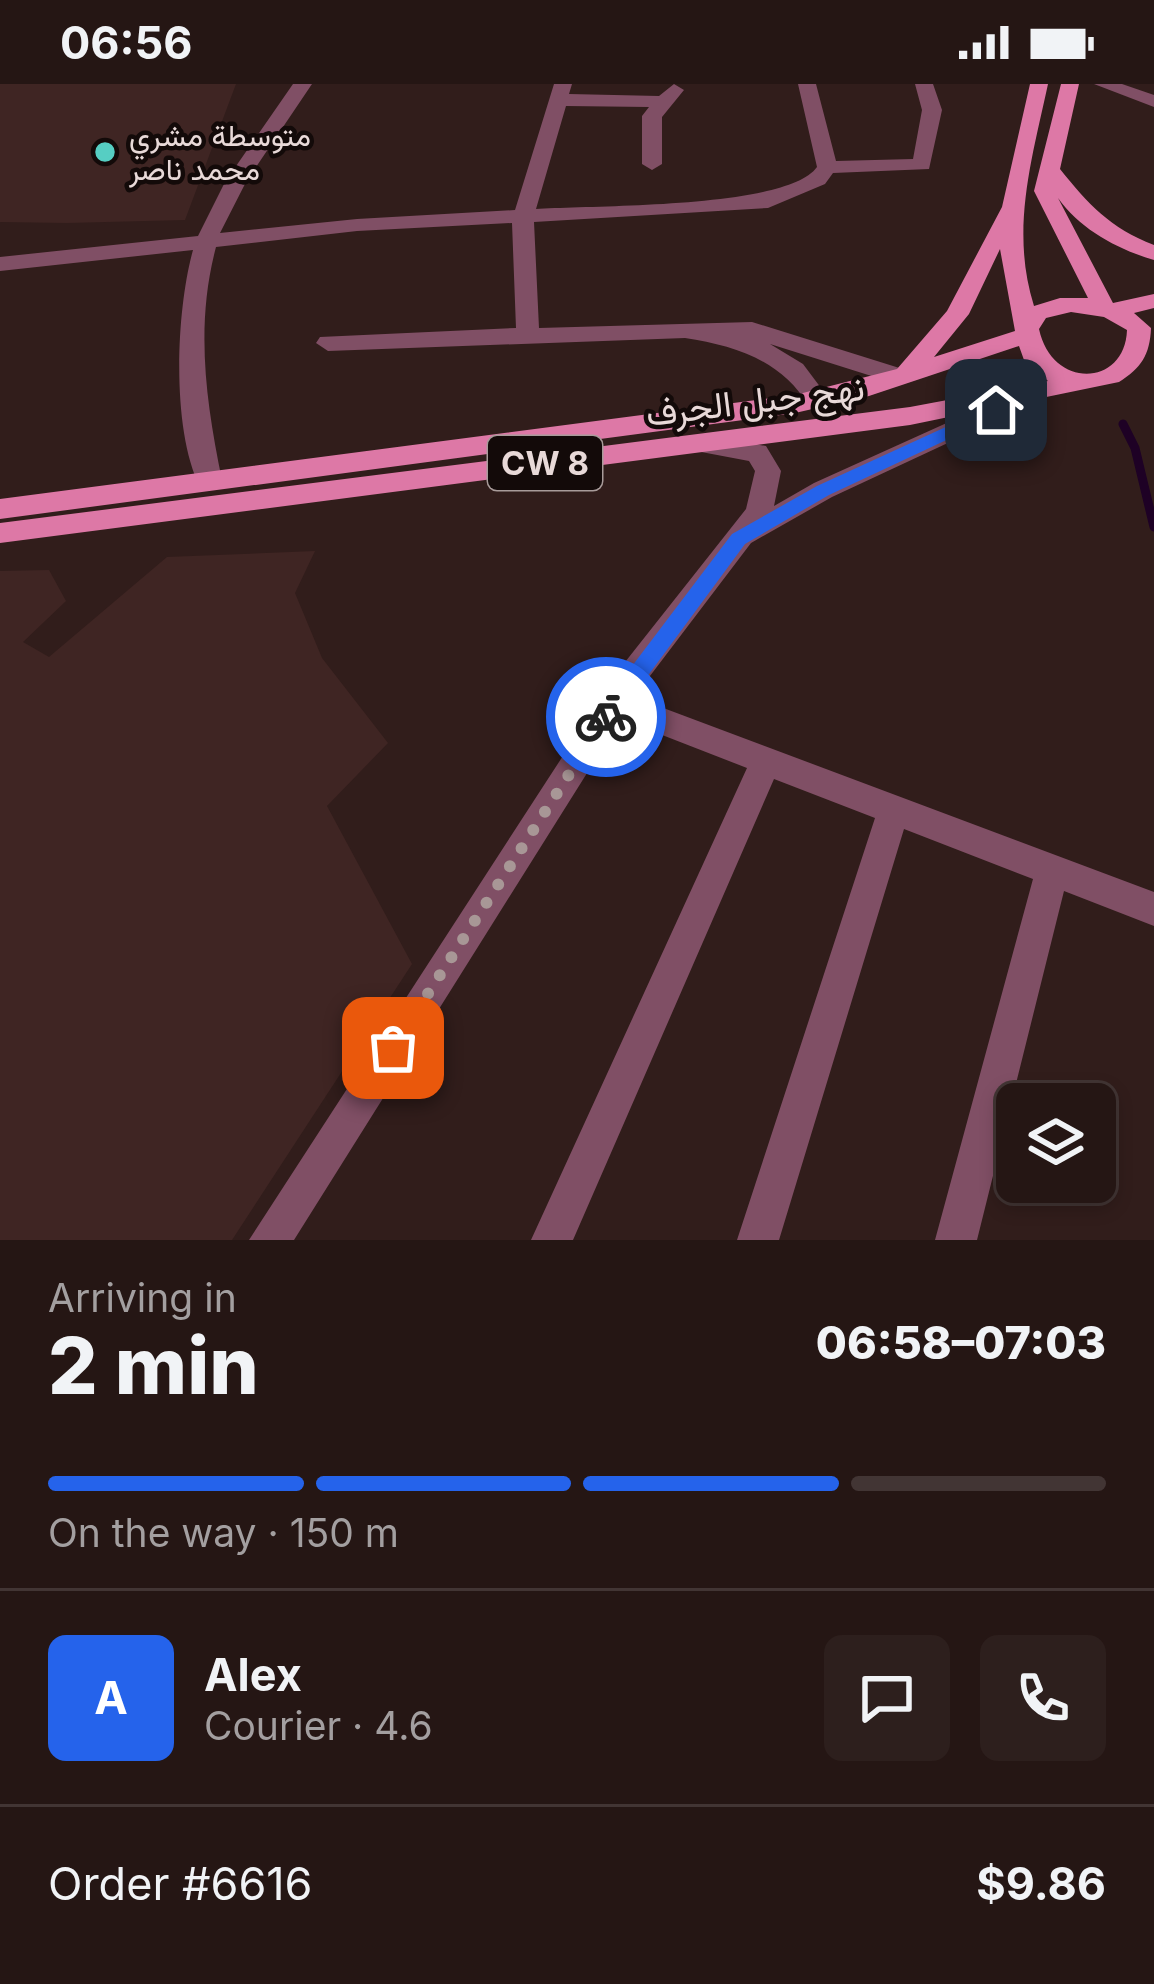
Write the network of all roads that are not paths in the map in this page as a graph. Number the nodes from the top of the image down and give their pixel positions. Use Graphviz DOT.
graph roads {
  1 [pos="303,84"];
  2 [pos="807,84"];
  3 [pos="924,84"];
  4 [pos="1039,84"];
  5 [pos="1070,84"];
  6 [pos="1102,84"];
  7 [pos="561,92"];
  8 [pos="669,93"];
  9 [pos="1154,101"];
  10 [pos="1048,162"];
  11 [pos="652,164"];
  12 [pos="827,167"];
  13 [pos="1008,212"];
  14 [pos="523,218"];
  15 [pos="207,241"];
  16 [pos="1154,253"];
  17 [pos="0,264"];
  18 [pos="1154,301"];
  19 [pos="1108,310"];
  20 [pos="685,330"];
  21 [pos="1027,331"];
  22 [pos="528,336"];
  23 [pos="328,343"];
  24 [pos="1153,356"];
  25 [pos="903,376"];
  26 [pos="1088,382"];
  27 [pos="1033,393"];
  28 [pos="818,400"];
  29 [pos="699,444"];
  30 [pos="209,480"];
  31 [pos="0,509"];
  32 [pos="0,533"];
  33 [pos="738,539"];
  34 [pos="614,704"];
  35 [pos="766,761"];
  36 [pos="894,809"];
  37 [pos="1052,870"];
  38 [pos="1154,909"];
  39 [pos="269,1240"];
  40 [pos="552,1240"];
  41 [pos="758,1240"];
  42 [pos="956,1240"];
  1 -- 15 [label="street"];
  2 -- 12 [label="street"];
  3 -- 12 [label="street"];
  4 -- 13 [label="main road"];
  5 -- 10 [label="main road"];
  6 -- 9 [label="street"];
  7 -- 8 [label="street"];
  7 -- 14 [label="street"];
  8 -- 11 [label="street"];
  10 -- 16 [label="main road"];
  10 -- 19 [label="main road"];
  12 -- 14 [label="street"];
  13 -- 21 [label="main road"];
  13 -- 25 [label="main road"];
  14 -- 15 [label="street"];
  14 -- 22 [label="street"];
  15 -- 17 [label="street"];
  15 -- 30 [label="street"];
  18 -- 19 [label="main road"];
  19 -- 21 [label="main road"];
  19 -- 24 [label="main road"];
  20 -- 22 [label="street"];
  20 -- 25 [label="street"];
  20 -- 28 [label="street"];
  21 -- 25 [label="main road, نهج جبل الجرف / CW 8"];
  21 -- 26 [label="main road"];
  22 -- 23 [label="street"];
  24 -- 26 [label="main road"];
  25 -- 28 [label="main road, نهج جبل الجرف / CW 8"];
  26 -- 27 [label="main road, نهج جبل الجرف / CW 8"];
  27 -- 29 [label="main road, نهج جبل الجرف / CW 8"];
  27 -- 33 [label="street"];
  28 -- 30 [label="main road, نهج جبل الجرف / CW 8"];
  29 -- 32 [label="main road, نهج جبل الجرف / CW 8"];
  29 -- 33 [label="street"];
  30 -- 31 [label="main road, نهج جبل الجرف / CW 8"];
  33 -- 34 [label="street"];
  34 -- 35 [label="street"];
  34 -- 39 [label="street"];
  35 -- 36 [label="street"];
  35 -- 40 [label="street"];
  36 -- 37 [label="street"];
  36 -- 41 [label="street"];
  37 -- 38 [label="street"];
  37 -- 42 [label="street"];
}
